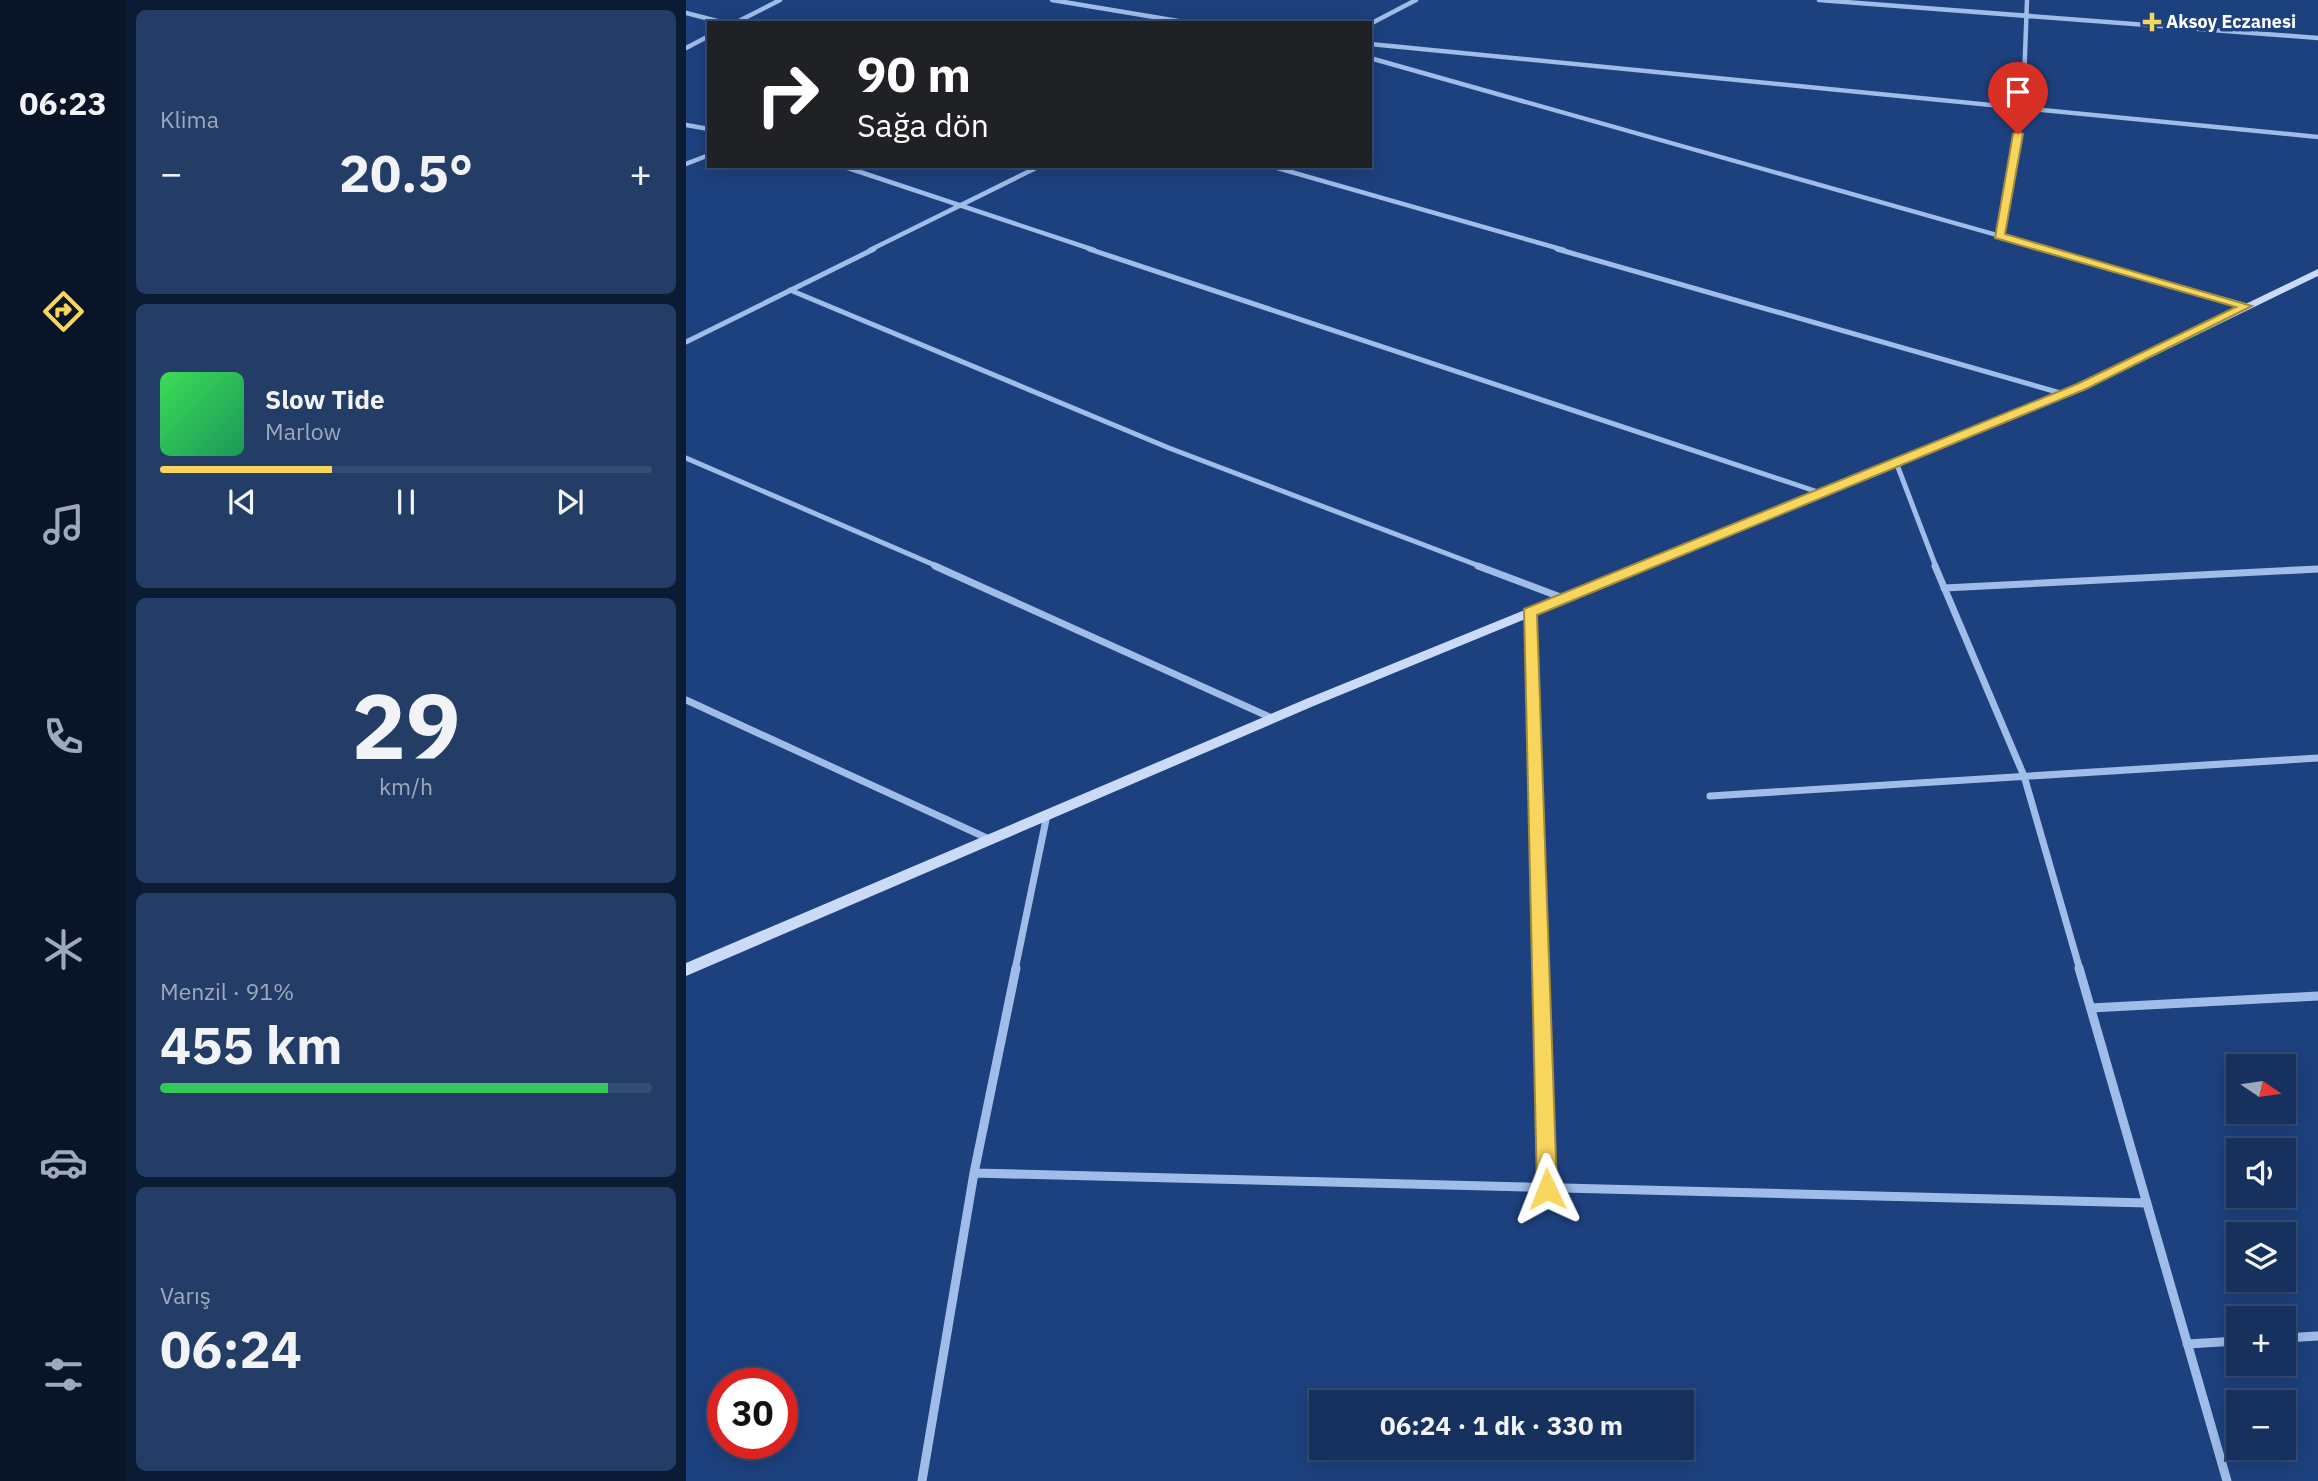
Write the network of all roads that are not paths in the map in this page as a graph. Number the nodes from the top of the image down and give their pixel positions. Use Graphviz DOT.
graph roads {
  1 [pos="780,0"];
  2 [pos="1052,0"];
  3 [pos="1416,0"];
  4 [pos="1819,0"];
  5 [pos="2027,0"];
  6 [pos="686,13"];
  7 [pos="2026,17"];
  8 [pos="716,21"];
  9 [pos="739,21"];
  10 [pos="1178,21"];
  11 [pos="1372,23"];
  12 [pos="707,37"];
  13 [pos="2318,38"];
  14 [pos="1372,44"];
  15 [pos="686,48"];
  16 [pos="1372,59"];
  17 [pos="2023,109"];
  18 [pos="686,125"];
  19 [pos="707,129"];
  20 [pos="2318,137"];
  21 [pos="707,156"];
  22 [pos="686,164"];
  23 [pos="848,168"];
  24 [pos="1036,168"];
  25 [pos="1277,168"];
  26 [pos="959,206"];
  27 [pos="1999,236"];
  28 [pos="2318,272"];
  29 [pos="790,290"];
  30 [pos="2246,306"];
  31 [pos="686,342"];
  32 [pos="2064,394"];
  33 [pos="686,458"];
  34 [pos="1896,462"];
  35 [pos="1821,493"];
  36 [pos="2318,569"];
  37 [pos="1944,588"];
  38 [pos="1563,598"];
  39 [pos="1530,612"];
  40 [pos="686,700"];
  41 [pos="1272,718"];
  42 [pos="2318,758"];
  43 [pos="2024,776"];
  44 [pos="1710,796"];
  45 [pos="1047,815"];
  46 [pos="990,840"];
  47 [pos="686,970"];
  48 [pos="2318,996"];
  49 [pos="2091,1008"];
  50 [pos="974,1173"];
  51 [pos="1547,1189"];
  52 [pos="2147,1203"];
  53 [pos="2318,1336"];
  54 [pos="2296,1337"];
  55 [pos="2226,1342"];
  56 [pos="2188,1344"];
  57 [pos="922,1481"];
  58 [pos="2227,1481"];
  1 -- 9 [label="street"];
  2 -- 10 [label="street"];
  3 -- 11 [label="street"];
  4 -- 7 [label="street"];
  5 -- 7 [label="street"];
  6 -- 8 [label="street"];
  7 -- 13 [label="street"];
  7 -- 17 [label="street"];
  12 -- 15 [label="street"];
  14 -- 17 [label="street"];
  16 -- 27 [label="street"];
  17 -- 20 [label="street"];
  17 -- 27 [label="street"];
  18 -- 19 [label="street"];
  21 -- 22 [label="street"];
  23 -- 26 [label="street"];
  24 -- 26 [label="street"];
  25 -- 32 [label="street"];
  26 -- 29 [label="street"];
  26 -- 35 [label="street"];
  27 -- 30 [label="street"];
  28 -- 30 [label="main road"];
  29 -- 31 [label="street"];
  29 -- 38 [label="street"];
  30 -- 32 [label="main road"];
  32 -- 34 [label="main road"];
  33 -- 41 [label="street"];
  34 -- 35 [label="main road"];
  34 -- 37 [label="street"];
  35 -- 38 [label="main road"];
  36 -- 37 [label="street"];
  37 -- 43 [label="street"];
  38 -- 39 [label="main road"];
  39 -- 41 [label="main road"];
  39 -- 51 [label="street"];
  40 -- 46 [label="street"];
  41 -- 45 [label="main road"];
  42 -- 43 [label="street"];
  43 -- 44 [label="street"];
  43 -- 49 [label="street"];
  45 -- 46 [label="main road"];
  45 -- 50 [label="street"];
  46 -- 47 [label="main road"];
  48 -- 49 [label="street"];
  49 -- 52 [label="street"];
  50 -- 51 [label="street"];
  50 -- 57 [label="street"];
  51 -- 52 [label="street"];
  52 -- 56 [label="street"];
  53 -- 54 [label="street"];
  55 -- 56 [label="street"];
  56 -- 58 [label="street"];
}
